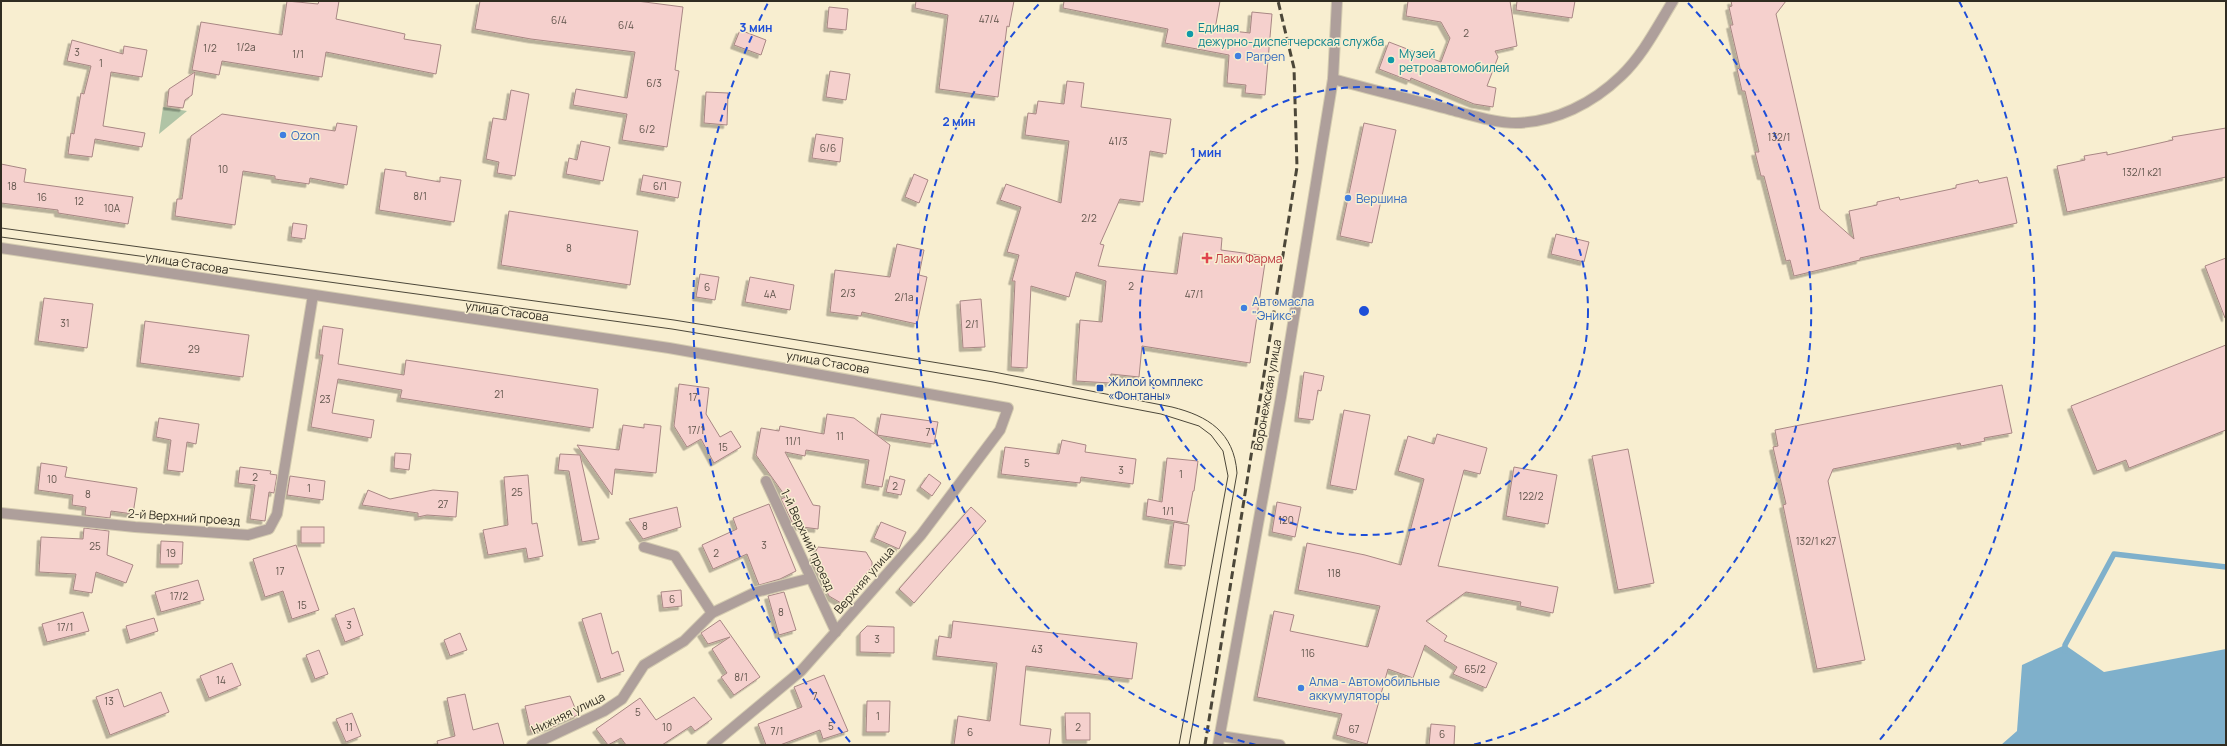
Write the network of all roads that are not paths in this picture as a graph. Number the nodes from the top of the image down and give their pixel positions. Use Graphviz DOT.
graph roads {
  1 [pos="1336,1"];
  2 [pos="1673,1"];
  3 [pos="1333,79"];
  4 [pos="1,248"];
  5 [pos="313,295"];
  6 [pos="1008,408"];
  7 [pos="766,480"];
  8 [pos="1,513"];
  9 [pos="644,547"];
  10 [pos="812,578"];
  11 [pos="712,613"];
  12 [pos="836,632"];
  13 [pos="1219,740"];
  14 [pos="532,745"];
  15 [pos="712,745"];
  16 [pos="1280,745"];
  1 -- 3 [label="street, Воронежская улица"];
  2 -- 3 [label="street"];
  3 -- 13 [label="street, Воронежская улица"];
  4 -- 5 [label="street, улица Стасова"];
  5 -- 6 [label="street, улица Стасова"];
  5 -- 8 [label="street, 2-й Верхний проезд"];
  6 -- 12 [label="street, Верхняя улица"];
  7 -- 10 [label="street, 1-й Верхний проезд"];
  9 -- 11 [label="street"];
  10 -- 11 [label="street, Нижняя улица"];
  10 -- 12 [label="street, 1-й Верхний проезд"];
  11 -- 14 [label="street, Нижняя улица"];
  12 -- 15 [label="street, Верхняя улица"];
  13 -- 16 [label="street"];
}
